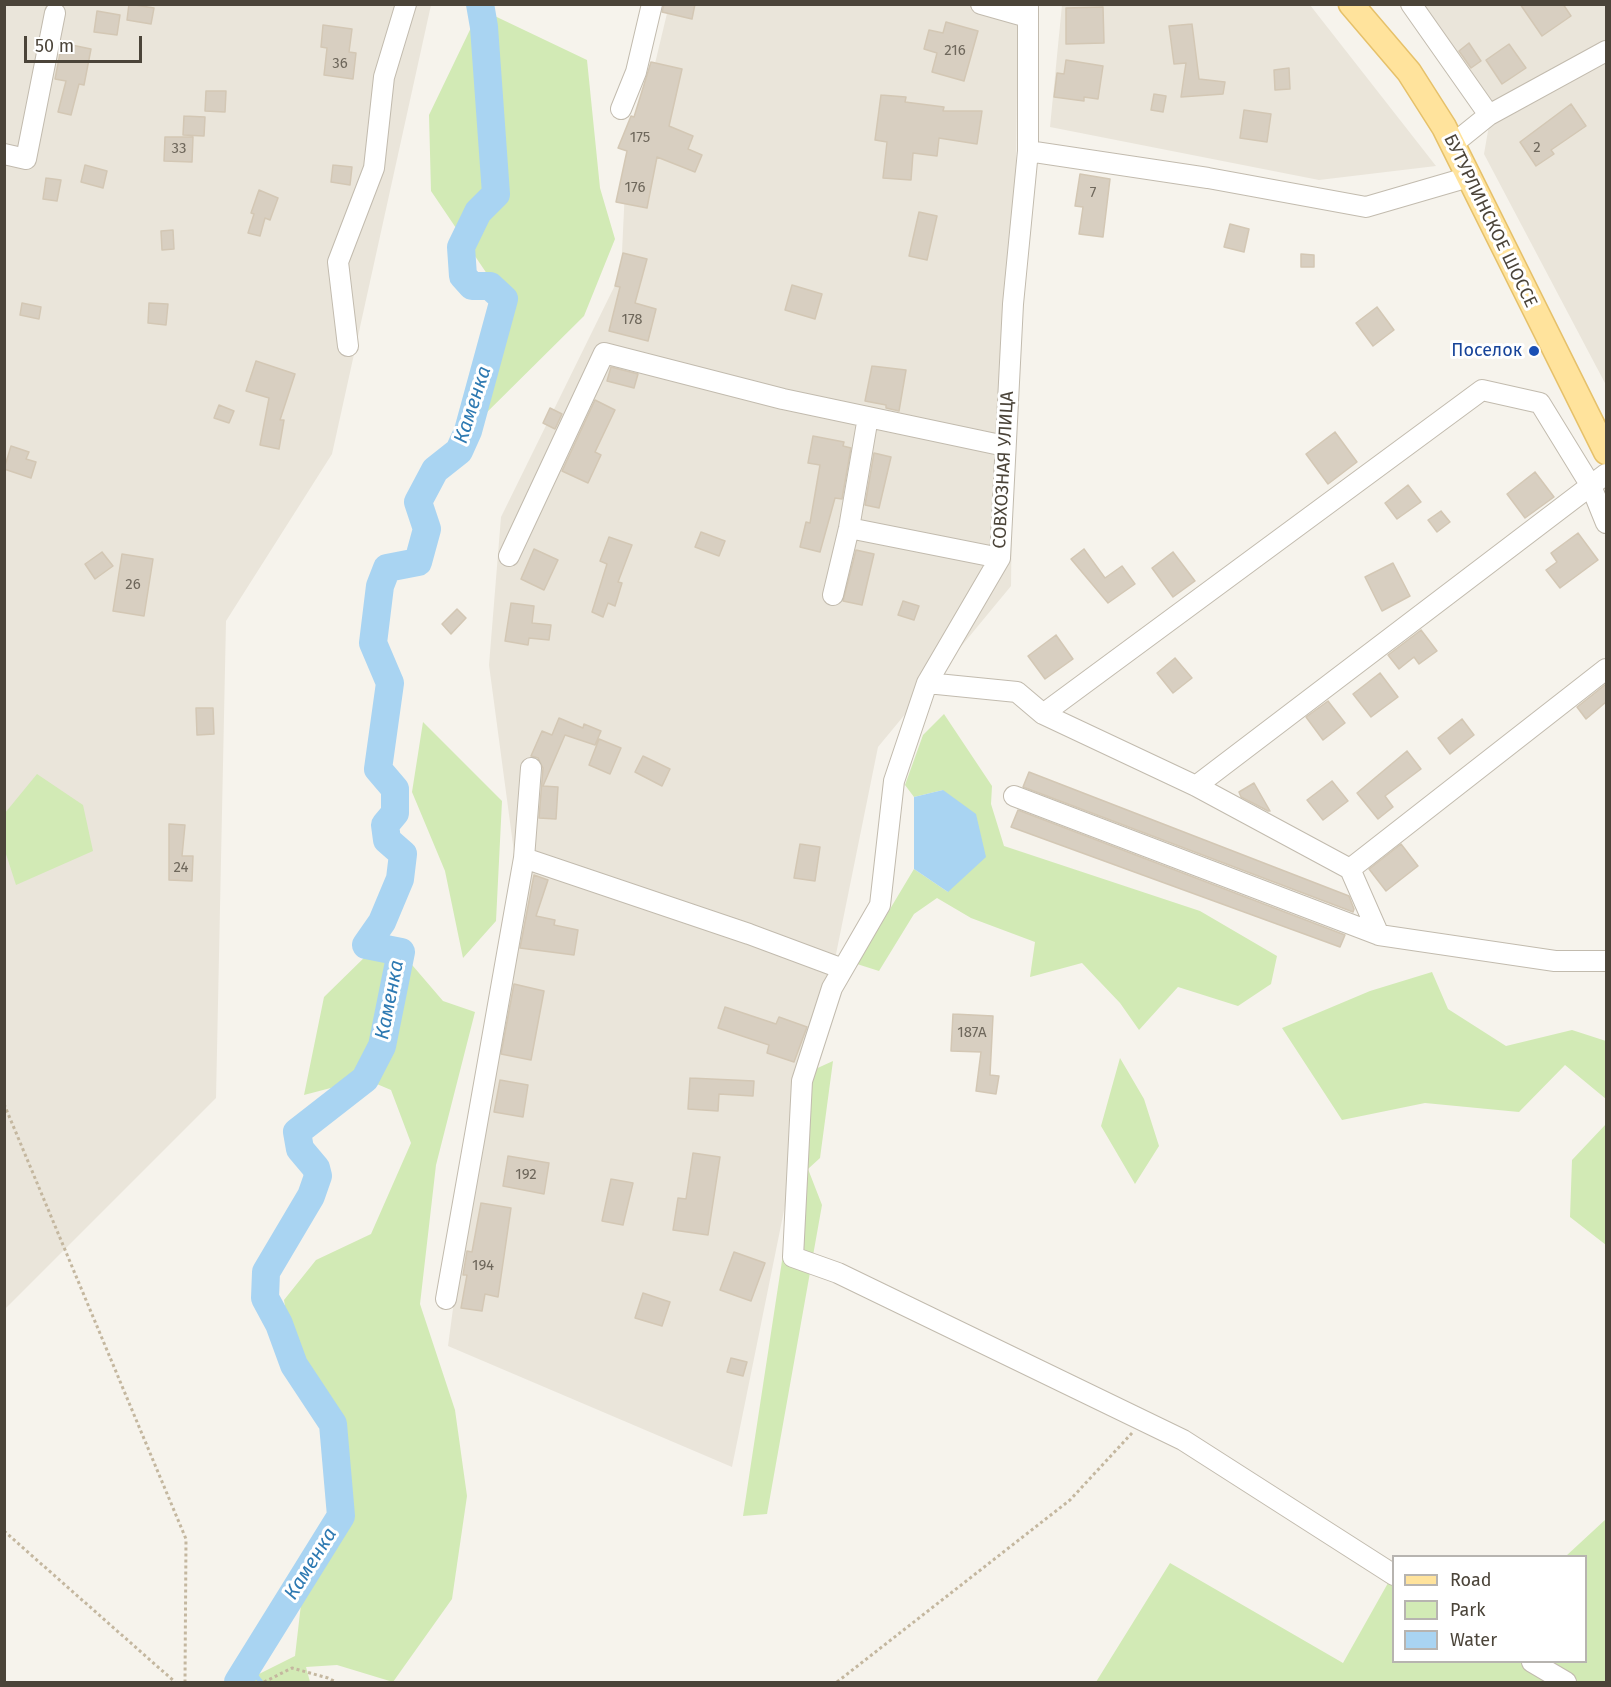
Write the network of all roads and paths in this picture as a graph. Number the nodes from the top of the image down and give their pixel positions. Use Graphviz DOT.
graph roads {
  1 [pos="406,4"];
  2 [pos="651,4"];
  3 [pos="981,4"];
  4 [pos="1351,4"];
  5 [pos="1411,4"];
  6 [pos="1027,11"];
  7 [pos="55,13"];
  8 [pos="1606,51"];
  9 [pos="621,109"];
  10 [pos="1489,116"];
  11 [pos="1452,144"];
  12 [pos="1028,151"];
  13 [pos="4,154"];
  14 [pos="1469,177"];
  15 [pos="348,346"];
  16 [pos="868,417"];
  17 [pos="1599,423"];
  18 [pos="1005,446"];
  19 [pos="1606,452"];
  20 [pos="1599,480"];
  21 [pos="1606,522"];
  22 [pos="849,528"];
  23 [pos="509,556"];
  24 [pos="1000,558"];
  25 [pos="833,595"];
  26 [pos="1606,669"];
  27 [pos="927,683"];
  28 [pos="1043,714"];
  29 [pos="531,768"];
  30 [pos="1196,786"];
  31 [pos="1014,795"];
  32 [pos="524,858"];
  33 [pos="1350,869"];
  34 [pos="1379,935"];
  35 [pos="1606,962"];
  36 [pos="843,969"];
  37 [pos="4,1104"];
  38 [pos="446,1299"];
  39 [pos="1143,1420"];
  40 [pos="4,1531"];
  41 [pos="1392,1574"];
  42 [pos="1534,1663"];
  43 [pos="175,1683"];
  44 [pos="185,1683"];
  45 [pos="264,1683"];
  46 [pos="336,1683"];
  47 [pos="837,1683"];
  48 [pos="1566,1683"];
  1 -- 15 [label="street"];
  2 -- 9 [label="street"];
  3 -- 6 [label="street"];
  4 -- 11 [label="main road, БУТУРЛИНСКОЕ ШОССЕ"];
  5 -- 10 [label="street"];
  6 -- 12 [label="street, СОВХОЗНАЯ УЛИЦА"];
  7 -- 13 [label="street"];
  8 -- 10 [label="street"];
  10 -- 11 [label="street"];
  11 -- 14 [label="main road, БУТУРЛИНСКОЕ ШОССЕ"];
  12 -- 14 [label="street"];
  12 -- 18 [label="street, СОВХОЗНАЯ УЛИЦА"];
  14 -- 17 [label="main road, БУТУРЛИНСКОЕ ШОССЕ"];
  16 -- 18 [label="street"];
  16 -- 22 [label="street"];
  16 -- 23 [label="street"];
  17 -- 19 [label="main road, БУТУРЛИНСКОЕ ШОССЕ"];
  18 -- 24 [label="street, СОВХОЗНАЯ УЛИЦА"];
  20 -- 21 [label="street"];
  20 -- 28 [label="street"];
  20 -- 30 [label="street"];
  22 -- 24 [label="street"];
  22 -- 25 [label="street"];
  24 -- 27 [label="street, СОВХОЗНАЯ УЛИЦА"];
  26 -- 33 [label="street"];
  27 -- 28 [label="street"];
  27 -- 36 [label="street, СОВХОЗНАЯ УЛИЦА"];
  28 -- 30 [label="street"];
  29 -- 32 [label="street"];
  30 -- 33 [label="street"];
  31 -- 34 [label="street"];
  32 -- 36 [label="street"];
  32 -- 38 [label="street"];
  33 -- 34 [label="street"];
  34 -- 35 [label="street"];
  36 -- 39 [label="street, СОВХОЗНАЯ УЛИЦА"];
  37 -- 44 [label="path"];
  39 -- 41 [label="street"];
  39 -- 47 [label="path"];
  40 -- 43 [label="path"];
  42 -- 48 [label="street"];
  45 -- 46 [label="path"];
}
